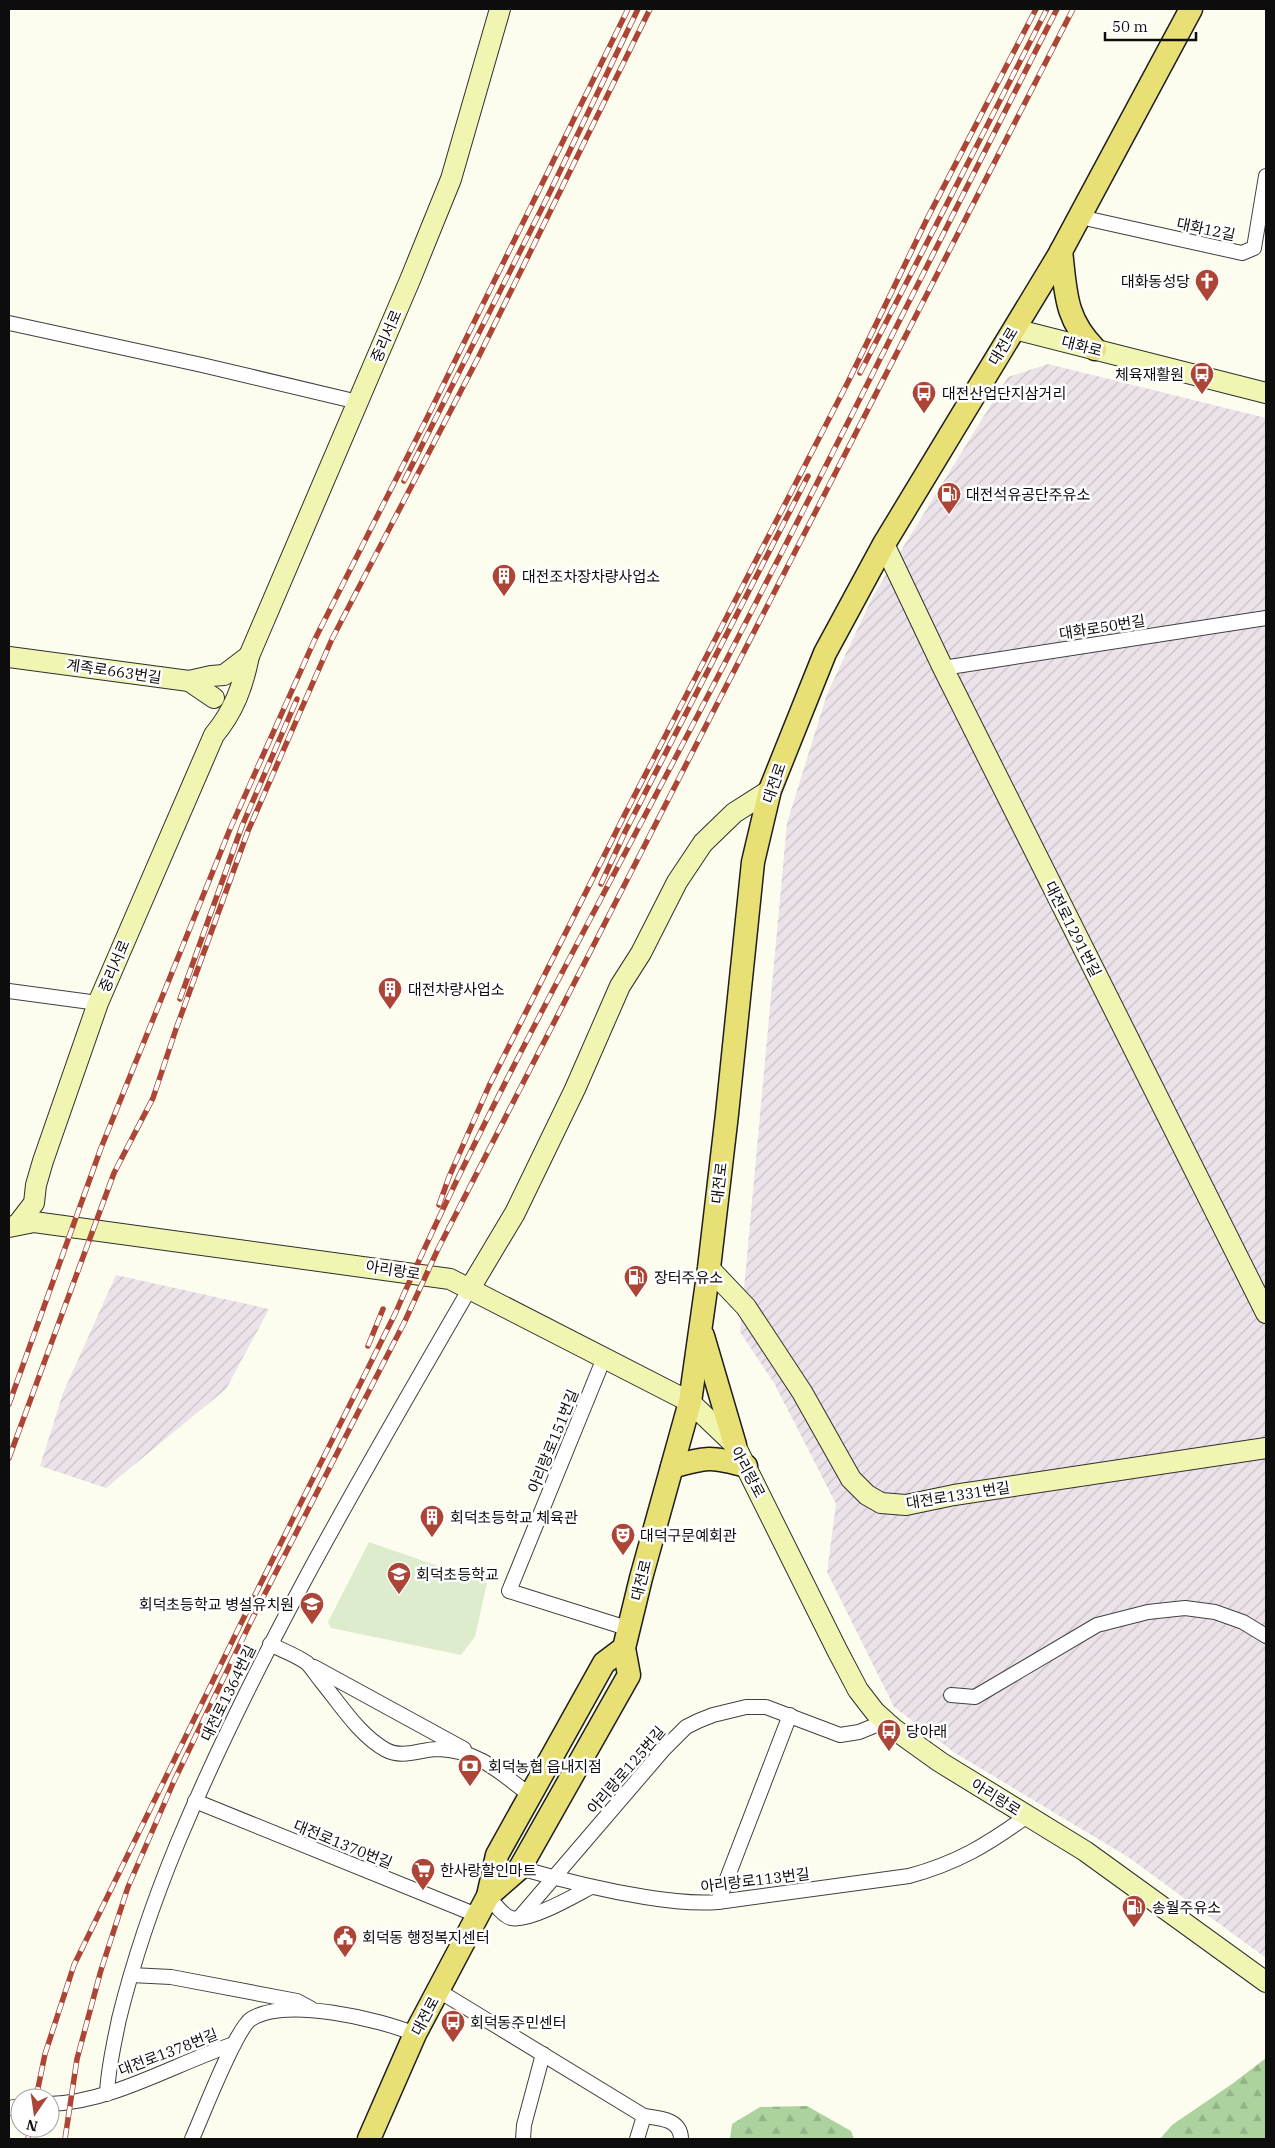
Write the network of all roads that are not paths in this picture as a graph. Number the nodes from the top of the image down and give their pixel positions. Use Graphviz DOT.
graph roads {
  1 [pos="500,9"];
  2 [pos="1191,9"];
  3 [pos="1266,176"];
  4 [pos="1080,217"];
  5 [pos="1061,250"];
  6 [pos="9,323"];
  7 [pos="1014,329"];
  8 [pos="1095,349"];
  9 [pos="1266,393"];
  10 [pos="358,402"];
  11 [pos="884,544"];
  12 [pos="1266,618"];
  13 [pos="9,657"];
  14 [pos="245,660"];
  15 [pos="943,668"];
  16 [pos="194,683"];
  17 [pos="223,695"];
  18 [pos="215,731"];
  19 [pos="770,790"];
  20 [pos="9,992"];
  21 [pos="98,1003"];
  22 [pos="34,1203"];
  23 [pos="53,1225"];
  24 [pos="13,1226"];
  25 [pos="709,1268"];
  26 [pos="469,1290"];
  27 [pos="1266,1313"];
  28 [pos="700,1328"];
  29 [pos="604,1358"];
  30 [pos="690,1402"];
  31 [pos="735,1445"];
  32 [pos="1266,1448"];
  33 [pos="746,1466"];
  34 [pos="672,1467"];
  35 [pos="1266,1636"];
  36 [pos="627,1639"];
  37 [pos="270,1644"];
  38 [pos="306,1664"];
  39 [pos="951,1695"];
  40 [pos="790,1715"];
  41 [pos="886,1721"];
  42 [pos="482,1759"];
  43 [pos="531,1796"];
  44 [pos="195,1801"];
  45 [pos="1026,1816"];
  46 [pos="520,1868"];
  47 [pos="554,1878"];
  48 [pos="592,1887"];
  49 [pos="488,1896"];
  50 [pos="718,1902"];
  51 [pos="479,1916"];
  52 [pos="520,1917"];
  53 [pos="131,1975"];
  54 [pos="1266,1982"];
  55 [pos="439,1990"];
  56 [pos="315,2011"];
  57 [pos="415,2034"];
  58 [pos="234,2044"];
  59 [pos="543,2054"];
  60 [pos="107,2094"];
  61 [pos="60,2103"];
  62 [pos="644,2116"];
  63 [pos="683,2138"];
  64 [pos="192,2139"];
  65 [pos="369,2139"];
  66 [pos="523,2139"];
  67 [pos="637,2139"];
  1 -- 10 [label="main road, 중리서로"];
  2 -- 4 [label="main road, 대전로"];
  3 -- 4 [label="street, 대화12길"];
  4 -- 5 [label="main road, 대전로"];
  5 -- 7 [label="main road, 대전로"];
  5 -- 8 [label="main road"];
  6 -- 10 [label="street"];
  7 -- 8 [label="main road, 대화로"];
  7 -- 11 [label="main road, 대전로"];
  8 -- 9 [label="main road, 대화로"];
  10 -- 14 [label="main road, 중리서로"];
  11 -- 15 [label="main road, 대전로1291번길"];
  11 -- 19 [label="main road, 대전로"];
  12 -- 15 [label="street, 대화로50번길"];
  13 -- 16 [label="main road, 계족로663번길"];
  14 -- 16 [label="main road"];
  14 -- 17 [label="main road, 중리서로"];
  15 -- 27 [label="main road, 대전로1291번길"];
  16 -- 17 [label="main road"];
  16 -- 18 [label="main road"];
  17 -- 18 [label="main road, 중리서로"];
  18 -- 21 [label="main road, 중리서로"];
  19 -- 25 [label="main road, 대전로"];
  19 -- 26 [label="main road"];
  20 -- 21 [label="street"];
  21 -- 22 [label="main road, 중리서로"];
  22 -- 23 [label="main road"];
  22 -- 24 [label="main road, 중리서로"];
  23 -- 24 [label="main road, 아리랑로"];
  23 -- 26 [label="main road, 아리랑로"];
  25 -- 28 [label="main road, 대전로"];
  25 -- 32 [label="main road, 대전로1331번길"];
  26 -- 29 [label="main road, 아리랑로"];
  26 -- 37 [label="street"];
  28 -- 30 [label="main road, 대전로"];
  28 -- 31 [label="main road"];
  29 -- 30 [label="main road, 아리랑로"];
  29 -- 36 [label="street, 아리랑로151번길"];
  30 -- 31 [label="main road, 아리랑로"];
  30 -- 34 [label="main road, 대전로"];
  31 -- 33 [label="main road, 아리랑로"];
  33 -- 34 [label="main road"];
  33 -- 41 [label="main road, 아리랑로"];
  34 -- 36 [label="main road, 대전로"];
  35 -- 39 [label="street"];
  36 -- 43 [label="main road, 대전로"];
  36 -- 46 [label="main road, 대전로"];
  37 -- 38 [label="street, 대전로1364번길"];
  37 -- 44 [label="street, 대전로1364번길"];
  38 -- 42 [label="street"];
  38 -- 42 [label="street, 대전로1364번길"];
  40 -- 41 [label="street, 아리랑로125번길"];
  40 -- 47 [label="street, 아리랑로125번길"];
  40 -- 50 [label="street"];
  41 -- 45 [label="main road, 아리랑로"];
  42 -- 43 [label="street, 대전로1364번길"];
  43 -- 49 [label="main road, 대전로"];
  44 -- 51 [label="street, 대전로1370번길"];
  44 -- 53 [label="street, 대전로1364번길"];
  45 -- 50 [label="street, 아리랑로113번길"];
  45 -- 54 [label="main road, 아리랑로"];
  46 -- 47 [label="street, 아리랑로113번길"];
  46 -- 49 [label="main road, 대전로"];
  47 -- 48 [label="street, 아리랑로113번길"];
  47 -- 52 [label="street, 아리랑로125번길"];
  48 -- 50 [label="street, 아리랑로113번길"];
  48 -- 52 [label="street"];
  49 -- 51 [label="main road, 대전로"];
  49 -- 52 [label="street"];
  51 -- 55 [label="main road, 대전로"];
  53 -- 56 [label="street, 대전로1378번길"];
  53 -- 60 [label="street, 대전로1364번길"];
  55 -- 57 [label="main road, 대전로"];
  55 -- 59 [label="street"];
  56 -- 57 [label="street, 대전로1378번길"];
  56 -- 58 [label="street, 대전로1378번길"];
  57 -- 65 [label="main road, 대전로"];
  58 -- 60 [label="street, 대전로1378번길"];
  58 -- 64 [label="street"];
  59 -- 62 [label="street"];
  59 -- 66 [label="street"];
  60 -- 61 [label="street, 대전로1378번길"];
  62 -- 63 [label="street"];
  62 -- 67 [label="street"];
}
